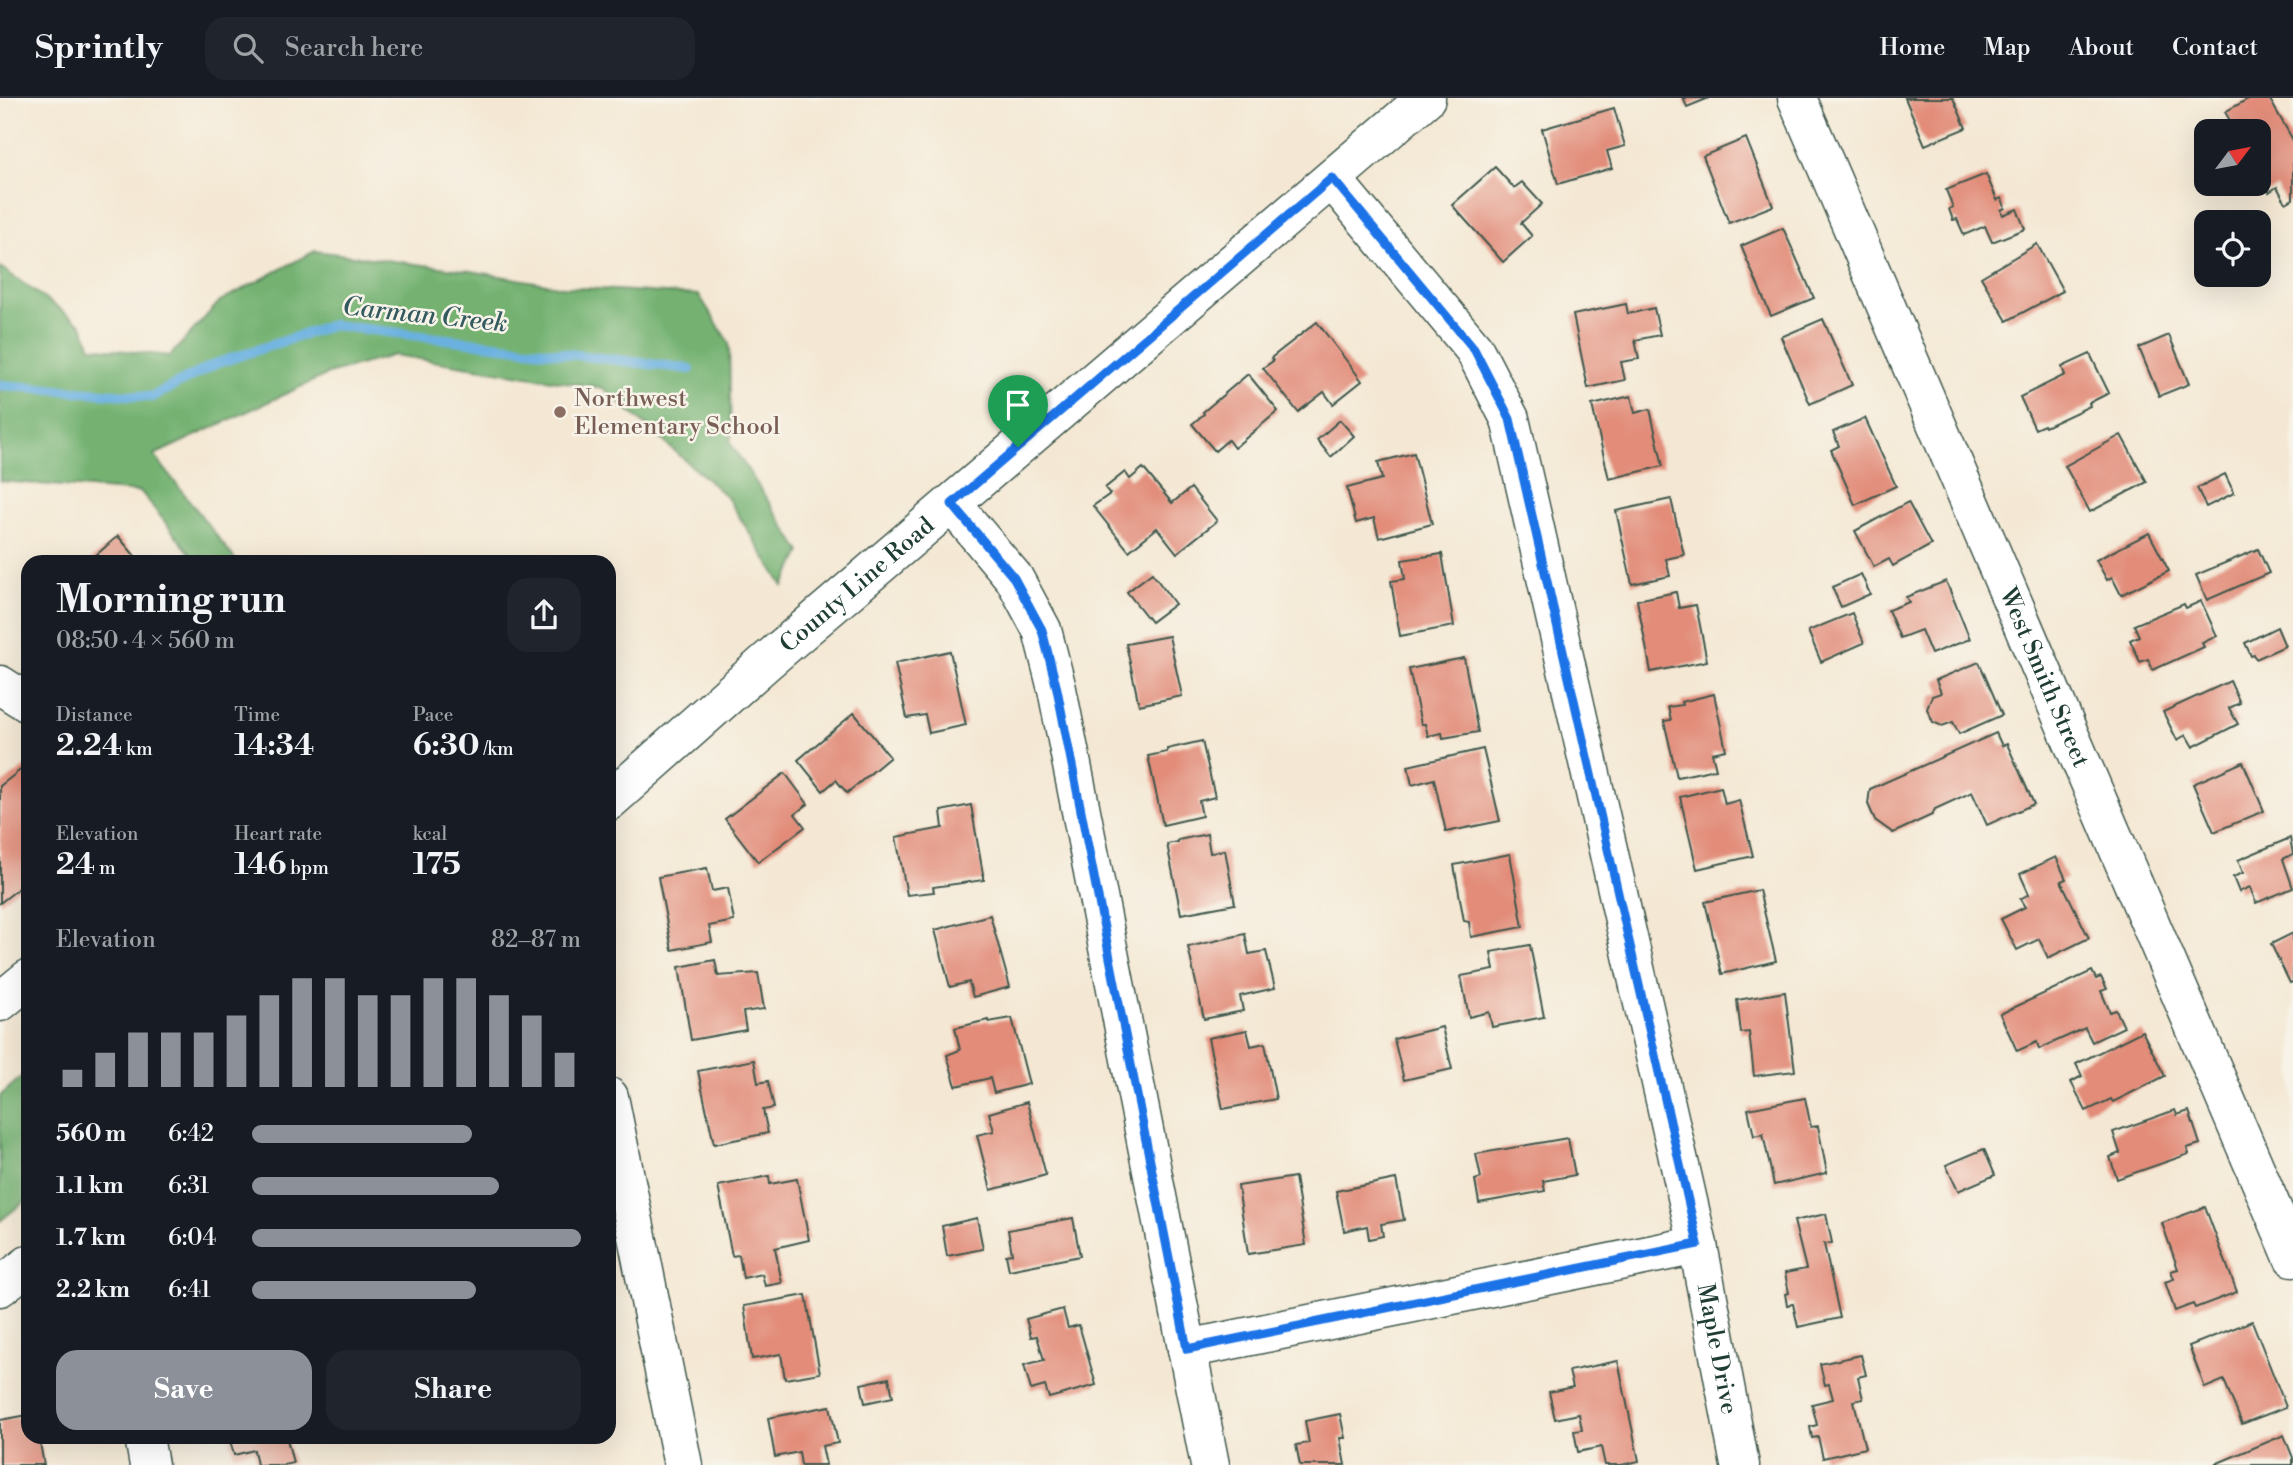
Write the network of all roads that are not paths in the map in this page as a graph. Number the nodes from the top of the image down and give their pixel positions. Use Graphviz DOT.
graph roads {
  1 [pos="1426,98"];
  2 [pos="1797,98"];
  3 [pos="1332,178"];
  4 [pos="952,504"];
  5 [pos="0,685"];
  6 [pos="21,698"];
  7 [pos="616,795"];
  8 [pos="21,985"];
  9 [pos="0,1002"];
  10 [pos="616,1132"];
  11 [pos="1698,1244"];
  12 [pos="2293,1257"];
  13 [pos="21,1270"];
  14 [pos="0,1287"];
  15 [pos="1187,1349"];
  16 [pos="145,1444"];
  17 [pos="149,1465"];
  18 [pos="683,1465"];
  19 [pos="1210,1465"];
  20 [pos="1740,1465"];
  1 -- 3 [label="street, County Line Road"];
  2 -- 12 [label="street, West Smith Street"];
  3 -- 4 [label="street, County Line Road"];
  3 -- 11 [label="street, Maple Drive"];
  4 -- 7 [label="street, County Line Road"];
  4 -- 15 [label="street"];
  5 -- 6 [label="street"];
  8 -- 9 [label="street"];
  10 -- 18 [label="street"];
  11 -- 15 [label="street"];
  11 -- 20 [label="street, Maple Drive"];
  13 -- 14 [label="street"];
  15 -- 19 [label="street"];
  16 -- 17 [label="street"];
}
